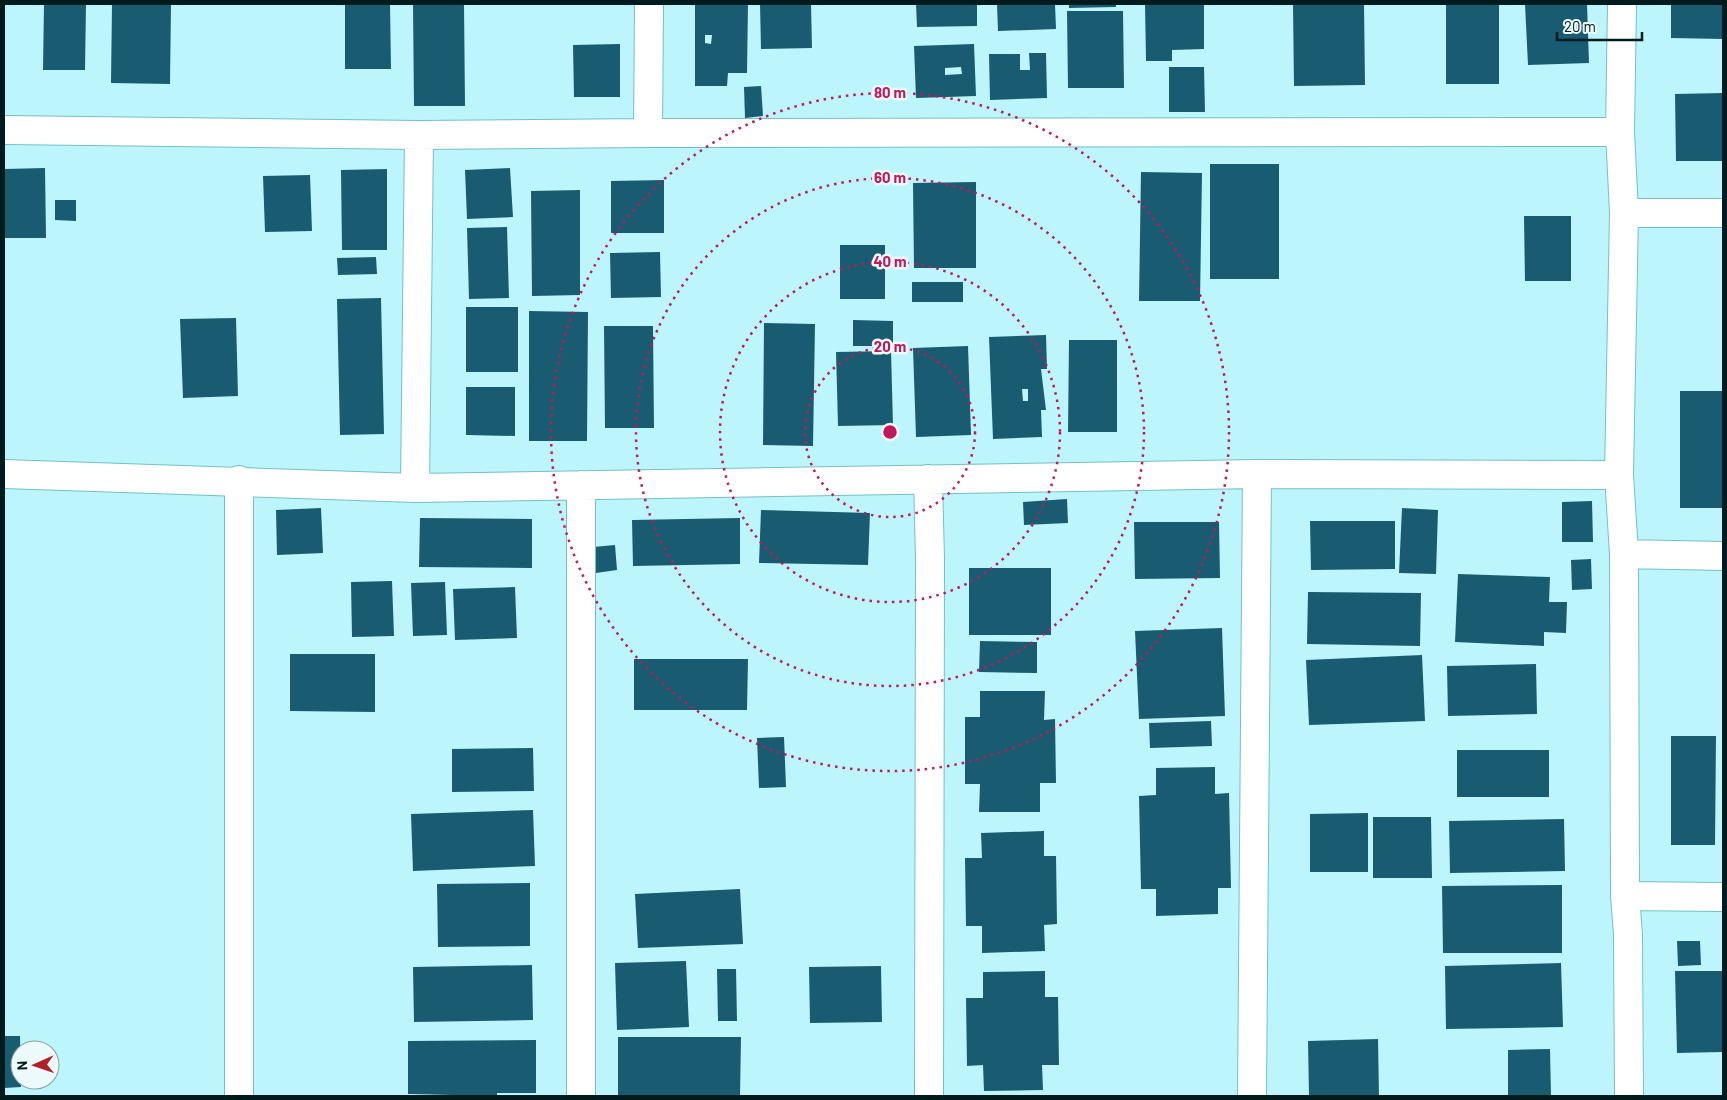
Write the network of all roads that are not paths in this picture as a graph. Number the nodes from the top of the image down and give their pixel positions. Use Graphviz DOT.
graph roads {
  1 [pos="649,4"];
  2 [pos="1622,4"];
  3 [pos="4,130"];
  4 [pos="1620,132"];
  5 [pos="648,133"];
  6 [pos="419,135"];
  7 [pos="1624,212"];
  8 [pos="1723,213"];
  9 [pos="4,474"];
  10 [pos="1257,474"];
  11 [pos="1619,475"];
  12 [pos="928,479"];
  13 [pos="239,480"];
  14 [pos="581,485"];
  15 [pos="415,488"];
  16 [pos="1624,554"];
  17 [pos="1723,556"];
  18 [pos="1625,896"];
  19 [pos="1723,897"];
  20 [pos="239,1096"];
  21 [pos="581,1096"];
  22 [pos="929,1096"];
  23 [pos="1252,1096"];
  24 [pos="1629,1096"];
  1 -- 5 [label="street"];
  2 -- 4 [label="street"];
  3 -- 6 [label="street"];
  4 -- 5 [label="street"];
  4 -- 7 [label="street"];
  5 -- 6 [label="street"];
  6 -- 15 [label="street"];
  7 -- 8 [label="street"];
  7 -- 11 [label="street"];
  9 -- 13 [label="street"];
  10 -- 11 [label="street"];
  10 -- 12 [label="street"];
  10 -- 23 [label="street"];
  11 -- 16 [label="street"];
  12 -- 14 [label="street"];
  12 -- 22 [label="street"];
  13 -- 15 [label="street"];
  13 -- 20 [label="street"];
  14 -- 15 [label="street"];
  14 -- 21 [label="street"];
  16 -- 17 [label="street"];
  16 -- 18 [label="street"];
  18 -- 19 [label="street"];
  18 -- 24 [label="street"];
}
